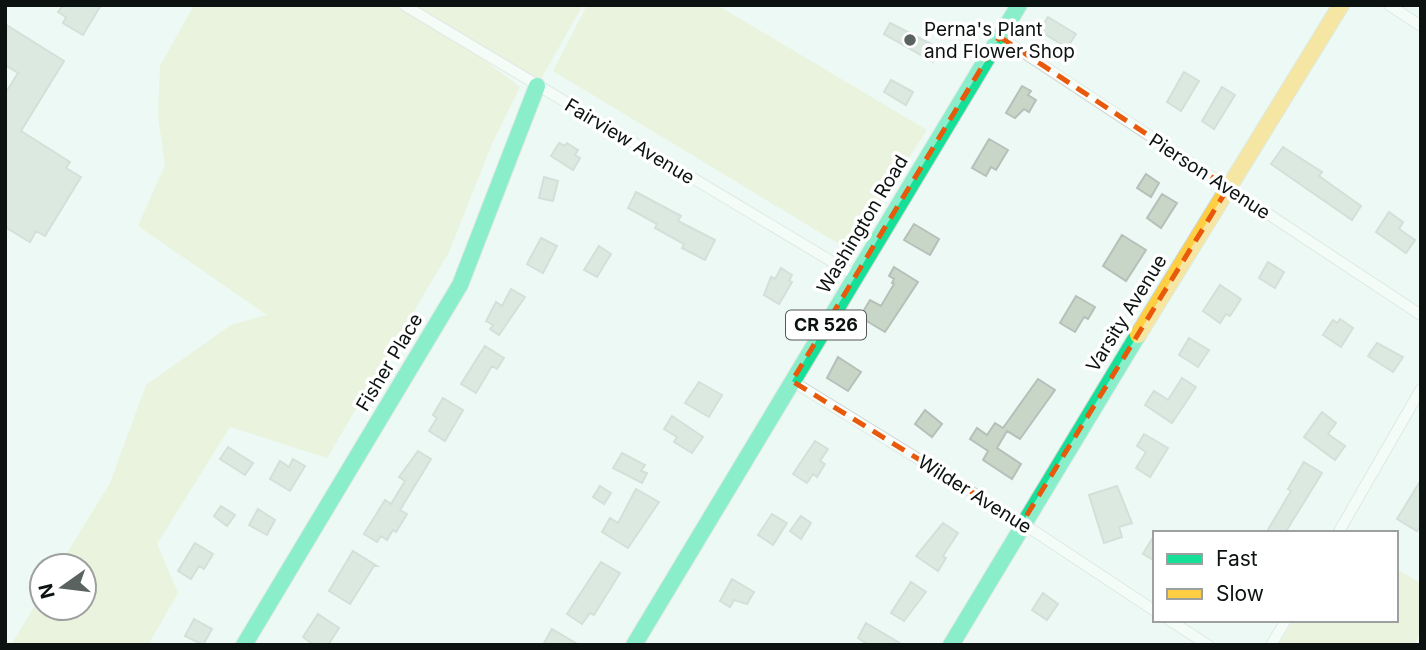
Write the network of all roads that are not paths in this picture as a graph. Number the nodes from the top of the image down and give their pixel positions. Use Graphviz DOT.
graph roads {
  1 [pos="404,5"];
  2 [pos="1019,5"];
  3 [pos="1341,5"];
  4 [pos="1389,5"];
  5 [pos="1421,26"];
  6 [pos="1000,37"];
  7 [pos="537,86"];
  8 [pos="1228,188"];
  9 [pos="856,275"];
  10 [pos="1421,315"];
  11 [pos="792,382"];
  12 [pos="1421,390"];
  13 [pos="1022,523"];
  14 [pos="1339,531"];
  15 [pos="1153,610"];
  16 [pos="1172,622"];
  17 [pos="1285,622"];
  18 [pos="244,645"];
  19 [pos="634,645"];
  20 [pos="951,645"];
  21 [pos="1208,645"];
  22 [pos="1271,645"];
  1 -- 7 [label="street, Fairview Avenue"];
  2 -- 6 [label="street, Washington Road / CR 526"];
  3 -- 8 [label="street, Varsity Avenue"];
  4 -- 5 [label="street"];
  6 -- 8 [label="street, Pierson Avenue"];
  6 -- 9 [label="street, Washington Road / CR 526"];
  7 -- 9 [label="street, Fairview Avenue"];
  7 -- 18 [label="street, Fisher Place"];
  8 -- 10 [label="street, Pierson Avenue"];
  8 -- 13 [label="street, Varsity Avenue"];
  9 -- 11 [label="street, Washington Road / CR 526"];
  11 -- 13 [label="street, Wilder Avenue"];
  11 -- 19 [label="street, Washington Road / CR 526"];
  12 -- 14 [label="street"];
  13 -- 15 [label="street, Wilder Avenue"];
  13 -- 20 [label="street, Varsity Avenue"];
  16 -- 21 [label="street"];
  17 -- 22 [label="street"];
}
